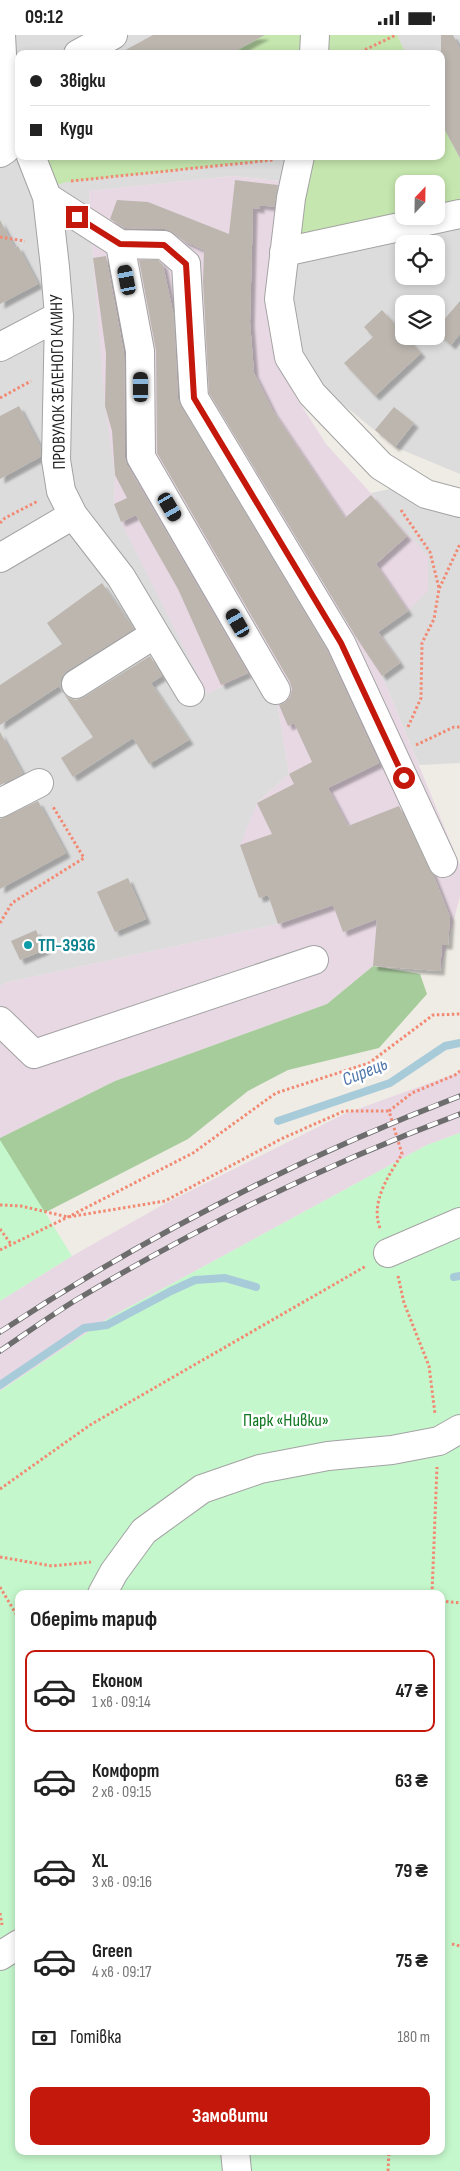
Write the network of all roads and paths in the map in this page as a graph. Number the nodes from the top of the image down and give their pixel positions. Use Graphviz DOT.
graph roads {
  1 [pos="1,35"];
  2 [pos="113,35"];
  3 [pos="315,35"];
  4 [pos="396,35"];
  5 [pos="85,50"];
  6 [pos="314,50"];
  7 [pos="364,50"];
  8 [pos="12,105"];
  9 [pos="0,153"];
  10 [pos="33,160"];
  11 [pos="272,160"];
  12 [pos="299,160"];
  13 [pos="46,193"];
  14 [pos="460,214"];
  15 [pos="0,237"];
  16 [pos="22,240"];
  17 [pos="120,244"];
  18 [pos="284,252"];
  19 [pos="59,316"];
  20 [pos="0,347"];
  21 [pos="58,366"];
  22 [pos="0,398"];
  23 [pos="61,491"];
  24 [pos="460,503"];
  25 [pos="73,515"];
  26 [pos="0,523"];
  27 [pos="460,544"];
  28 [pos="430,552"];
  29 [pos="0,558"];
  30 [pos="439,589"];
  31 [pos="155,634"];
  32 [pos="76,684"];
  33 [pos="276,690"];
  34 [pos="190,692"];
  35 [pos="460,727"];
  36 [pos="411,733"];
  37 [pos="413,739"];
  38 [pos="38,783"];
  39 [pos="0,803"];
  40 [pos="443,863"];
  41 [pos="0,923"];
  42 [pos="314,960"];
  43 [pos="460,1014"];
  44 [pos="0,1021"];
  45 [pos="460,1071"];
  46 [pos="389,1111"];
  47 [pos="0,1205"];
  48 [pos="68,1217"];
  49 [pos="460,1222"];
  50 [pos="0,1229"];
  51 [pos="11,1244"];
  52 [pos="0,1249"];
  53 [pos="388,1253"];
  54 [pos="449,1435"];
  55 [pos="0,1489"];
  56 [pos="0,1557"];
  57 [pos="92,1562"];
  58 [pos="0,1587"];
  59 [pos="104,1590"];
  60 [pos="432,1590"];
  61 [pos="445,1601"];
  62 [pos="460,1603"];
  63 [pos="15,1612"];
  64 [pos="452,1944"];
  65 [pos="460,1946"];
  66 [pos="15,1947"];
  67 [pos="0,1956"];
  68 [pos="235,2155"];
  69 [pos="389,2155"];
  70 [pos="237,2171"];
  71 [pos="388,2171"];
  1 -- 8 [label="street"];
  2 -- 5 [label="street"];
  3 -- 6 [label="street"];
  4 -- 7 [label="path"];
  8 -- 9 [label="street"];
  10 -- 13 [label="street, ПРОВУЛОК ЗЕЛЕНОГО КЛИНУ"];
  11 -- 13 [label="path"];
  12 -- 18 [label="street"];
  13 -- 17 [label="street"];
  13 -- 19 [label="street, ПРОВУЛОК ЗЕЛЕНОГО КЛИНУ"];
  14 -- 18 [label="street"];
  15 -- 16 [label="path"];
  17 -- 33 [label="street"];
  17 -- 40 [label="street"];
  18 -- 24 [label="street"];
  19 -- 20 [label="street"];
  19 -- 21 [label="street, ПРОВУЛОК ЗЕЛЕНОГО КЛИНУ"];
  21 -- 22 [label="path"];
  21 -- 23 [label="street, ПРОВУЛОК ЗЕЛЕНОГО КЛИНУ"];
  23 -- 25 [label="street, ПРОВУЛОК ЗЕЛЕНОГО КЛИНУ"];
  23 -- 26 [label="path"];
  25 -- 29 [label="street"];
  25 -- 31 [label="street, ПРОВУЛОК ЗЕЛЕНОГО КЛИНУ"];
  27 -- 30 [label="path"];
  28 -- 30 [label="path"];
  30 -- 36 [label="path"];
  31 -- 32 [label="street"];
  31 -- 34 [label="street, ПРОВУЛОК ЗЕЛЕНОГО КЛИНУ"];
  35 -- 37 [label="path"];
  38 -- 39 [label="street"];
  38 -- 41 [label="path"];
  42 -- 44 [label="street"];
  43 -- 48 [label="path"];
  45 -- 46 [label="path"];
  46 -- 48 [label="path"];
  46 -- 53 [label="path"];
  47 -- 48 [label="path"];
  48 -- 51 [label="path"];
  49 -- 53 [label="street"];
  50 -- 51 [label="path"];
  51 -- 52 [label="path"];
  53 -- 54 [label="path"];
  53 -- 55 [label="path"];
  54 -- 59 [label="street"];
  54 -- 60 [label="path"];
  56 -- 57 [label="path"];
  58 -- 63 [label="path"];
  61 -- 62 [label="path"];
  64 -- 65 [label="path"];
  66 -- 67 [label="street"];
  68 -- 70 [label="street"];
  69 -- 71 [label="path"];
}
